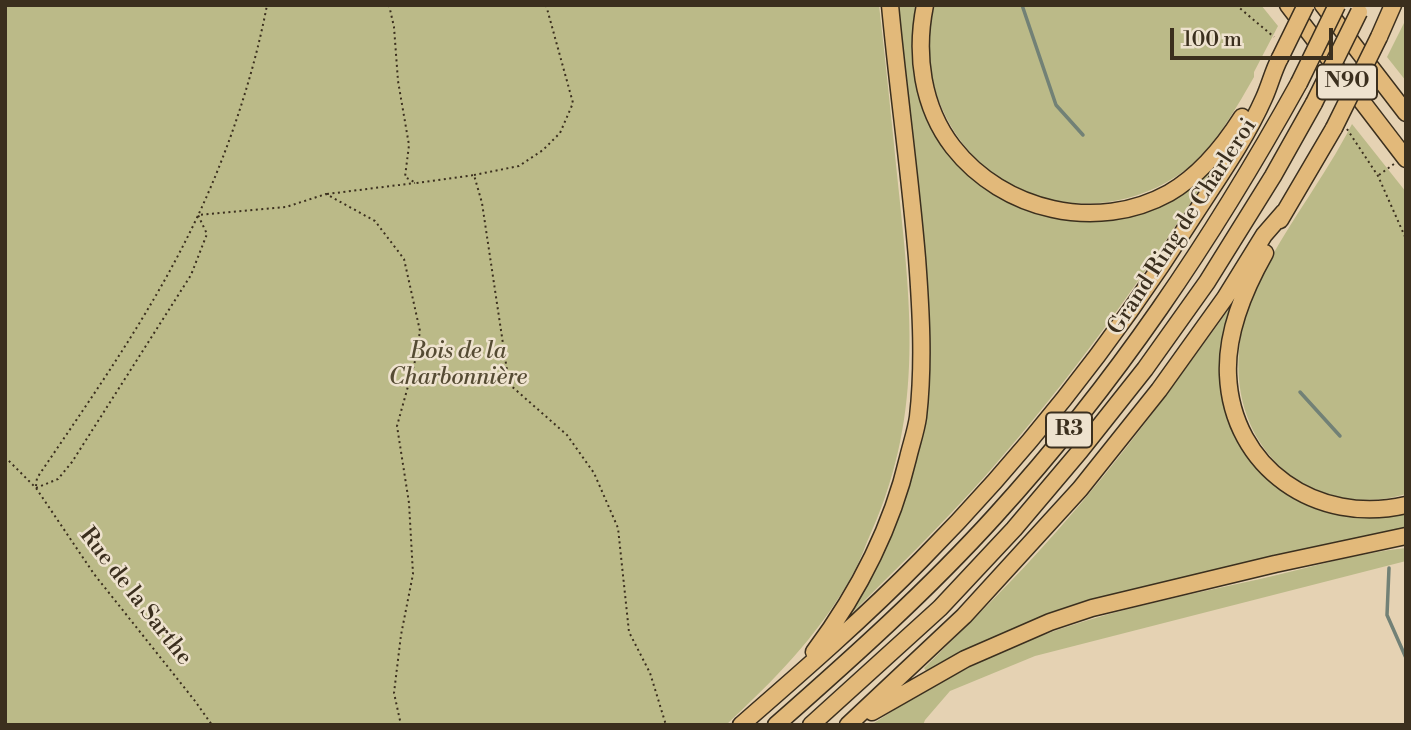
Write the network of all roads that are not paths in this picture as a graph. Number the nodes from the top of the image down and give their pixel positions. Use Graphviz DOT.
graph roads {
  1 [pos="890,5"];
  2 [pos="925,5"];
  3 [pos="1288,5"];
  4 [pos="1306,5"];
  5 [pos="1323,5"];
  6 [pos="1337,5"];
  7 [pos="1393,5"];
  8 [pos="1361,9"];
  9 [pos="1271,75"];
  10 [pos="1406,113"];
  11 [pos="1405,158"];
  12 [pos="1284,212"];
  13 [pos="1406,505"];
  14 [pos="1406,536"];
  15 [pos="793,680"];
  16 [pos="741,725"];
  17 [pos="776,725"];
  18 [pos="811,725"];
  19 [pos="850,725"];
  1 -- 15 [label="highway"];
  2 -- 9 [label="highway"];
  3 -- 11 [label="highway, N90"];
  4 -- 9 [label="highway, bridge"];
  5 -- 10 [label="highway, N90"];
  6 -- 17 [label="highway, Grand Ring de Charleroi / R3, bridge"];
  7 -- 12 [label="highway, bridge"];
  8 -- 18 [label="highway, Grand Ring de Charleroi / R3, bridge"];
  9 -- 15 [label="highway"];
  12 -- 13 [label="highway"];
  12 -- 19 [label="highway"];
  14 -- 19 [label="highway"];
  15 -- 16 [label="highway"];
}
